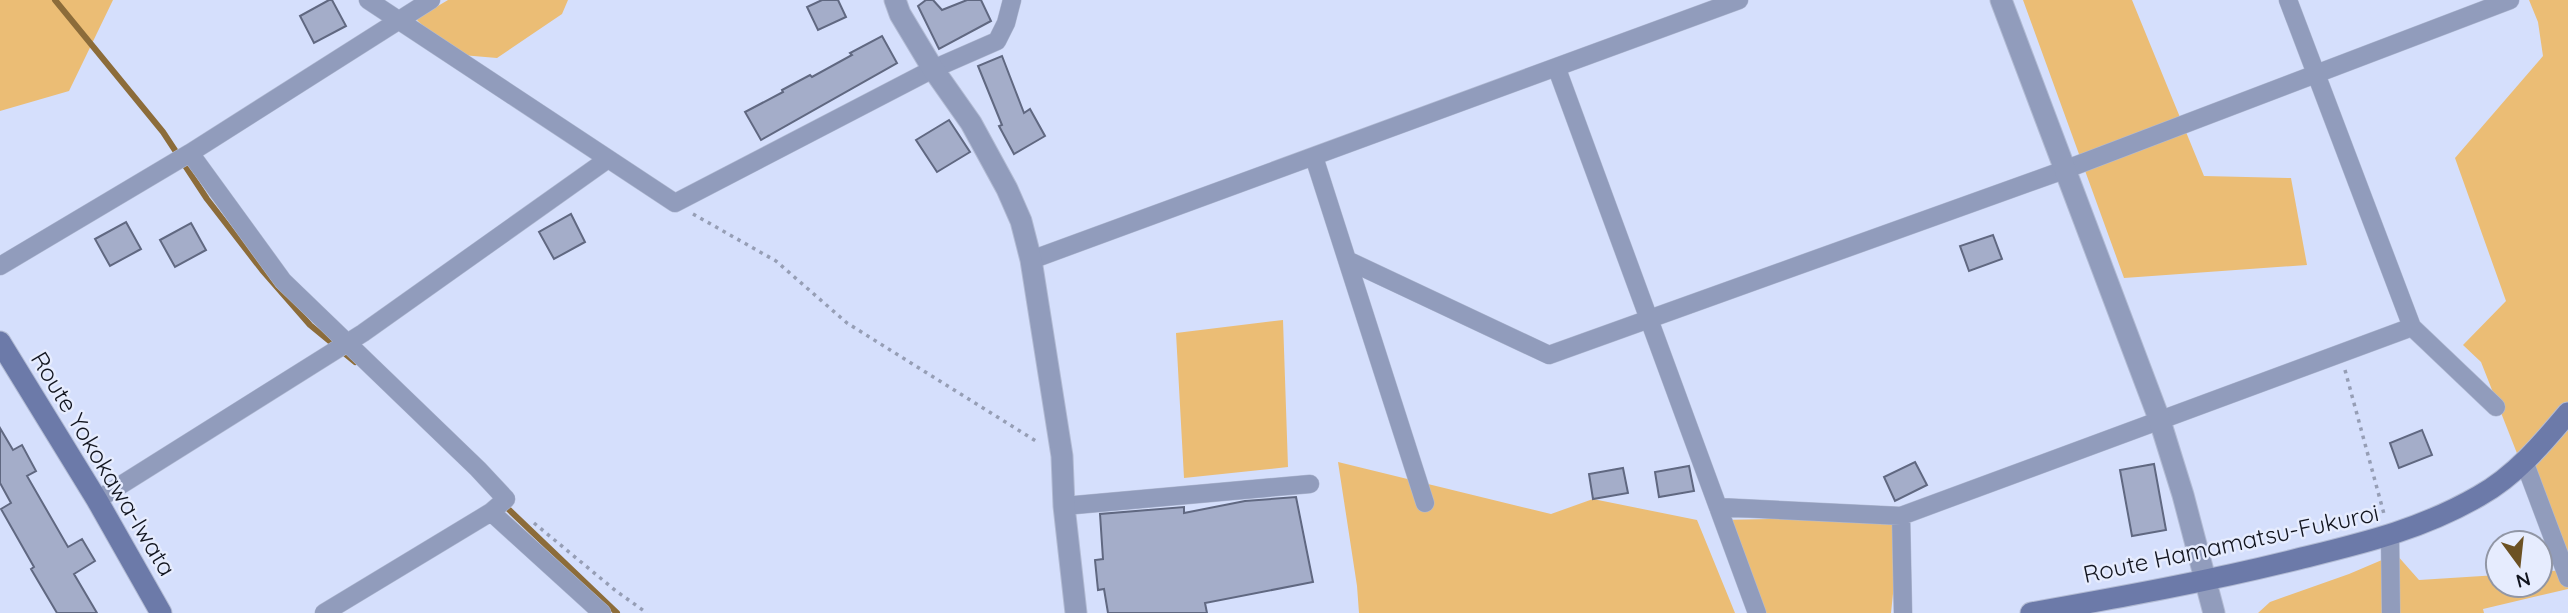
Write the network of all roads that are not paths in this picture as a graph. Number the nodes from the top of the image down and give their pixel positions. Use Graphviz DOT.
graph roads {
  1 [pos="368,0"];
  2 [pos="431,0"];
  3 [pos="895,0"];
  4 [pos="1012,0"];
  5 [pos="1739,0"];
  6 [pos="2001,0"];
  7 [pos="2288,0"];
  8 [pos="2510,0"];
  9 [pos="399,20"];
  10 [pos="933,69"];
  11 [pos="1557,69"];
  12 [pos="2316,73"];
  13 [pos="190,153"];
  14 [pos="1314,157"];
  15 [pos="608,159"];
  16 [pos="2064,170"];
  17 [pos="1031,260"];
  18 [pos="1347,260"];
  19 [pos="0,267"];
  20 [pos="1649,318"];
  21 [pos="2412,327"];
  22 [pos="0,342"];
  23 [pos="347,343"];
  24 [pos="2496,407"];
  25 [pos="2568,413"];
  26 [pos="2160,421"];
  27 [pos="2525,461"];
  28 [pos="1310,484"];
  29 [pos="97,500"];
  30 [pos="1425,503"];
  31 [pos="1064,506"];
  32 [pos="1718,507"];
  33 [pos="496,508"];
  34 [pos="1901,516"];
  35 [pos="2390,537"];
  36 [pos="2568,578"];
  37 [pos="2204,582"];
  38 [pos="161,613"];
  39 [pos="324,613"];
  40 [pos="602,613"];
  41 [pos="1076,613"];
  42 [pos="1758,613"];
  43 [pos="1903,613"];
  44 [pos="2031,613"];
  45 [pos="2214,613"];
  46 [pos="2390,613"];
  1 -- 9 [label="street"];
  2 -- 9 [label="street"];
  3 -- 10 [label="street"];
  4 -- 10 [label="street"];
  5 -- 11 [label="street"];
  6 -- 16 [label="street"];
  7 -- 12 [label="street"];
  8 -- 12 [label="street"];
  9 -- 13 [label="street"];
  9 -- 15 [label="street"];
  10 -- 15 [label="street"];
  10 -- 17 [label="street"];
  11 -- 14 [label="street"];
  11 -- 20 [label="street"];
  12 -- 16 [label="street"];
  12 -- 21 [label="street"];
  13 -- 19 [label="street"];
  13 -- 23 [label="street"];
  14 -- 17 [label="street"];
  14 -- 18 [label="street"];
  15 -- 23 [label="street"];
  16 -- 20 [label="street"];
  16 -- 26 [label="street"];
  17 -- 31 [label="street"];
  18 -- 20 [label="street"];
  18 -- 30 [label="street"];
  20 -- 32 [label="street"];
  21 -- 24 [label="street"];
  21 -- 26 [label="street"];
  22 -- 29 [label="main road, Route Yokokawa-Iwata"];
  23 -- 29 [label="street"];
  23 -- 33 [label="street"];
  25 -- 27 [label="main road, Route Hamamatsu-Fukuroi"];
  26 -- 34 [label="street"];
  26 -- 37 [label="street"];
  27 -- 35 [label="main road, Route Hamamatsu-Fukuroi"];
  27 -- 36 [label="street"];
  28 -- 31 [label="street"];
  29 -- 38 [label="main road, Route Yokokawa-Iwata"];
  31 -- 41 [label="street"];
  32 -- 34 [label="street"];
  32 -- 42 [label="street"];
  33 -- 39 [label="street"];
  33 -- 40 [label="street"];
  34 -- 43 [label="street"];
  35 -- 37 [label="main road, Route Hamamatsu-Fukuroi"];
  35 -- 46 [label="street"];
  37 -- 44 [label="main road, Route Hamamatsu-Fukuroi"];
  37 -- 45 [label="street"];
}
